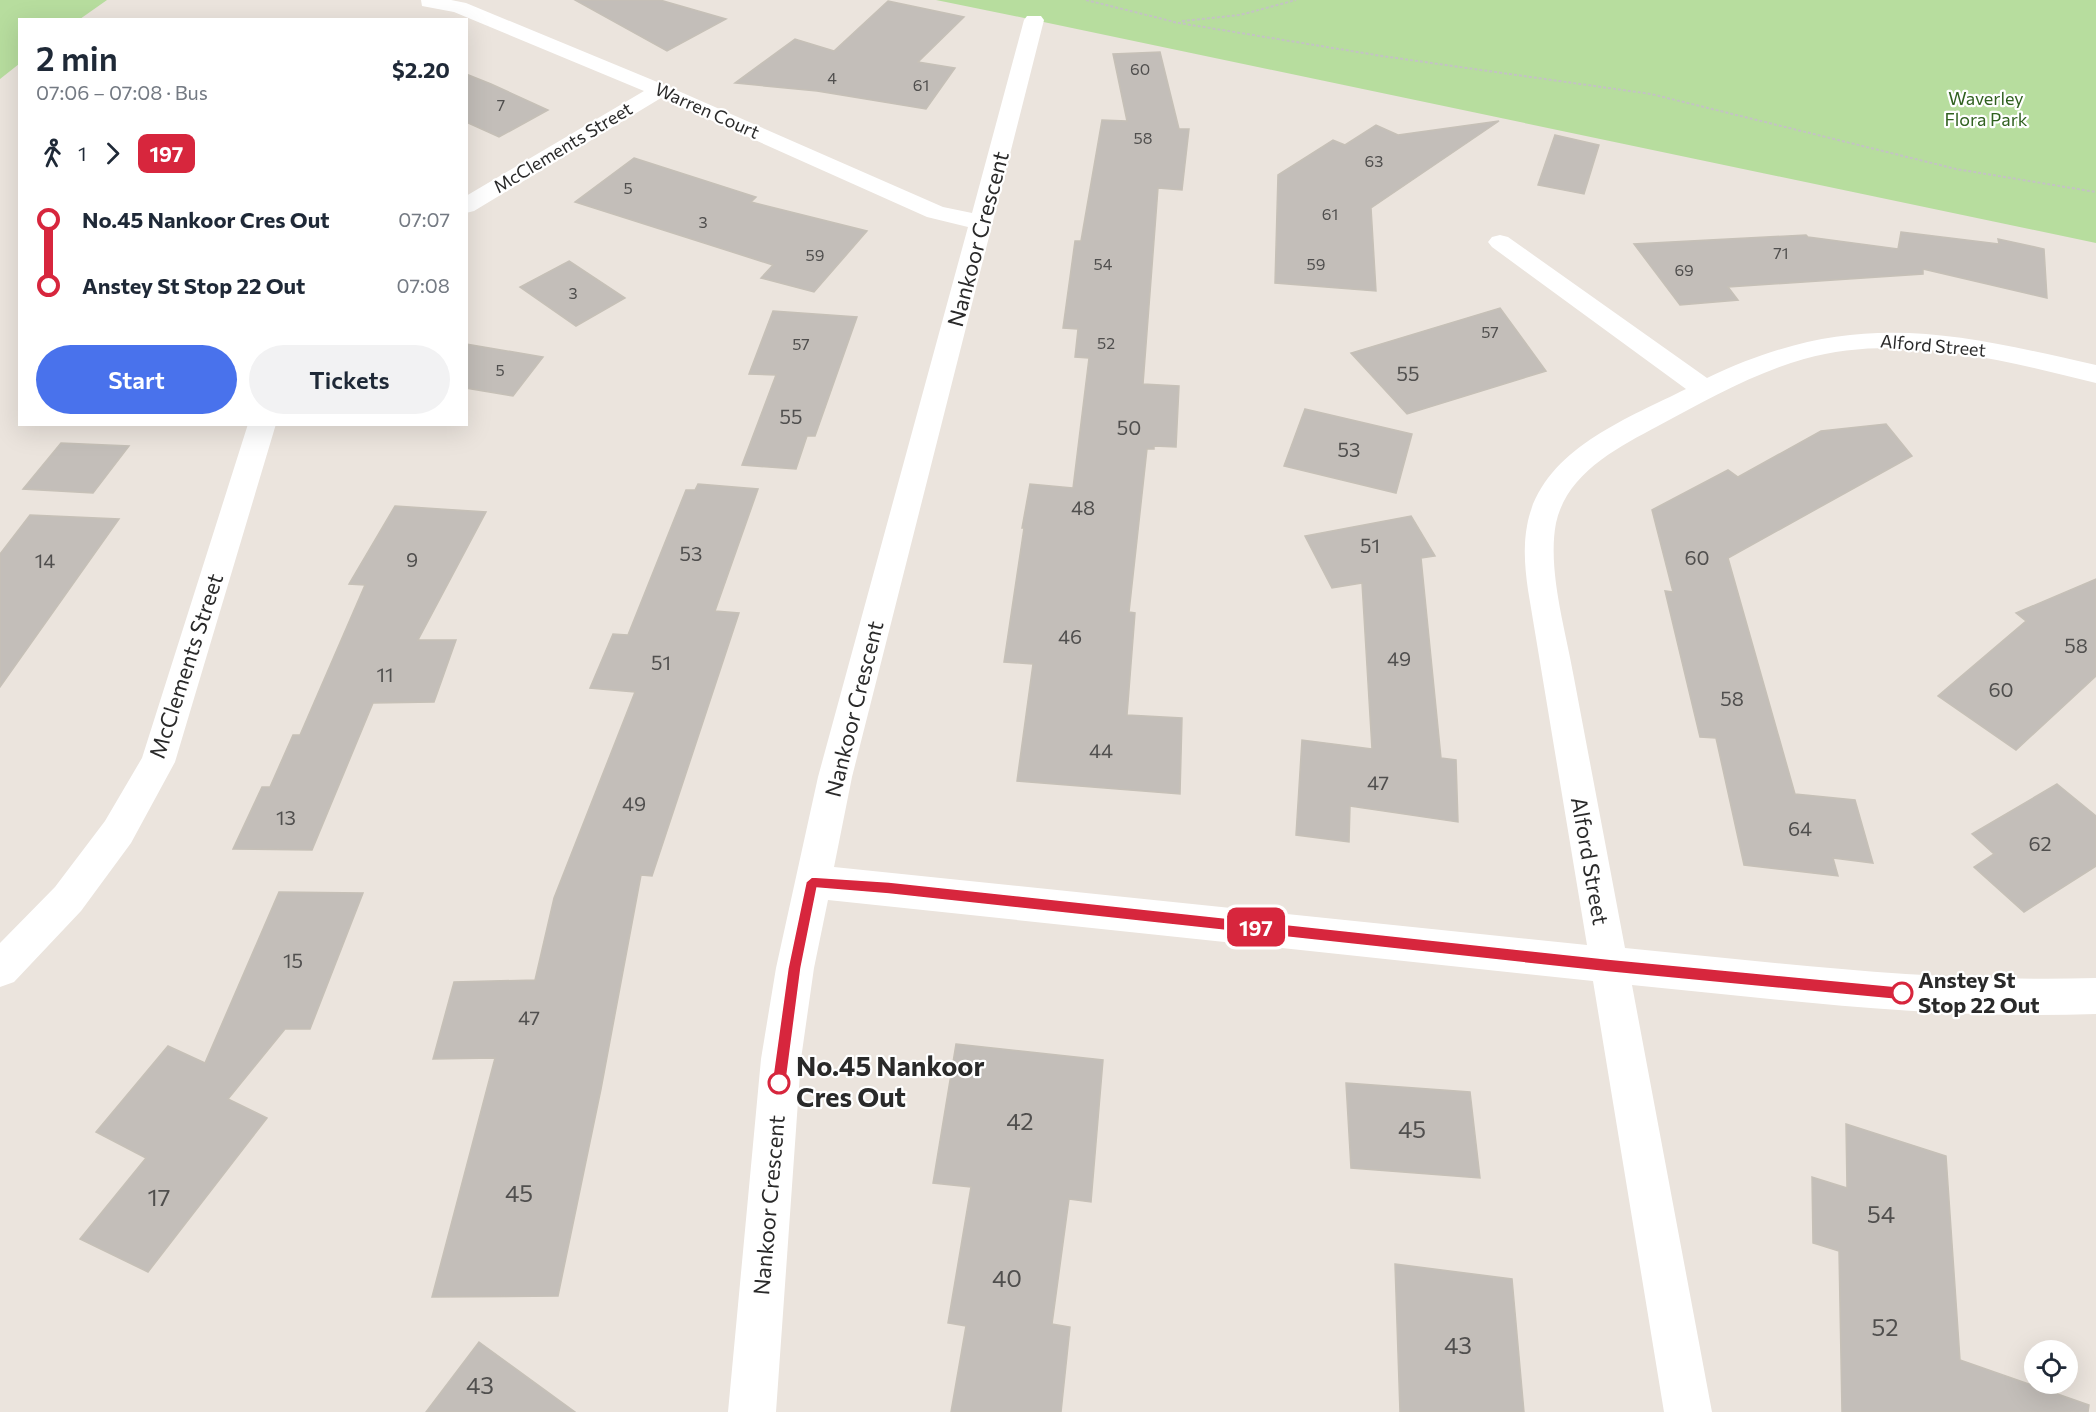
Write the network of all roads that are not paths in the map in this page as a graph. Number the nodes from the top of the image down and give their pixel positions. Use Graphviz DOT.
graph roads {
  1 [pos="426,5"];
  2 [pos="1034,20"];
  3 [pos="660,90"];
  4 [pos="468,205"];
  5 [pos="983,221"];
  6 [pos="1500,242"];
  7 [pos="2096,374"];
  8 [pos="1705,390"];
  9 [pos="261,426"];
  10 [pos="812,882"];
  11 [pos="1608,965"];
  12 [pos="0,969"];
  13 [pos="2096,996"];
  14 [pos="752,1412"];
  15 [pos="1688,1412"];
  1 -- 3 [label="street, Warren Court"];
  2 -- 5 [label="street, Nankoor Crescent"];
  3 -- 4 [label="street, McClements Street"];
  3 -- 5 [label="street, Warren Court"];
  5 -- 10 [label="street, Nankoor Crescent"];
  6 -- 8 [label="street"];
  7 -- 8 [label="street, Alford Street"];
  8 -- 11 [label="street, Alford Street"];
  9 -- 12 [label="street, McClements Street"];
  10 -- 11 [label="street"];
  10 -- 14 [label="street, Nankoor Crescent"];
  11 -- 13 [label="street"];
  11 -- 15 [label="street, Alford Street"];
}
